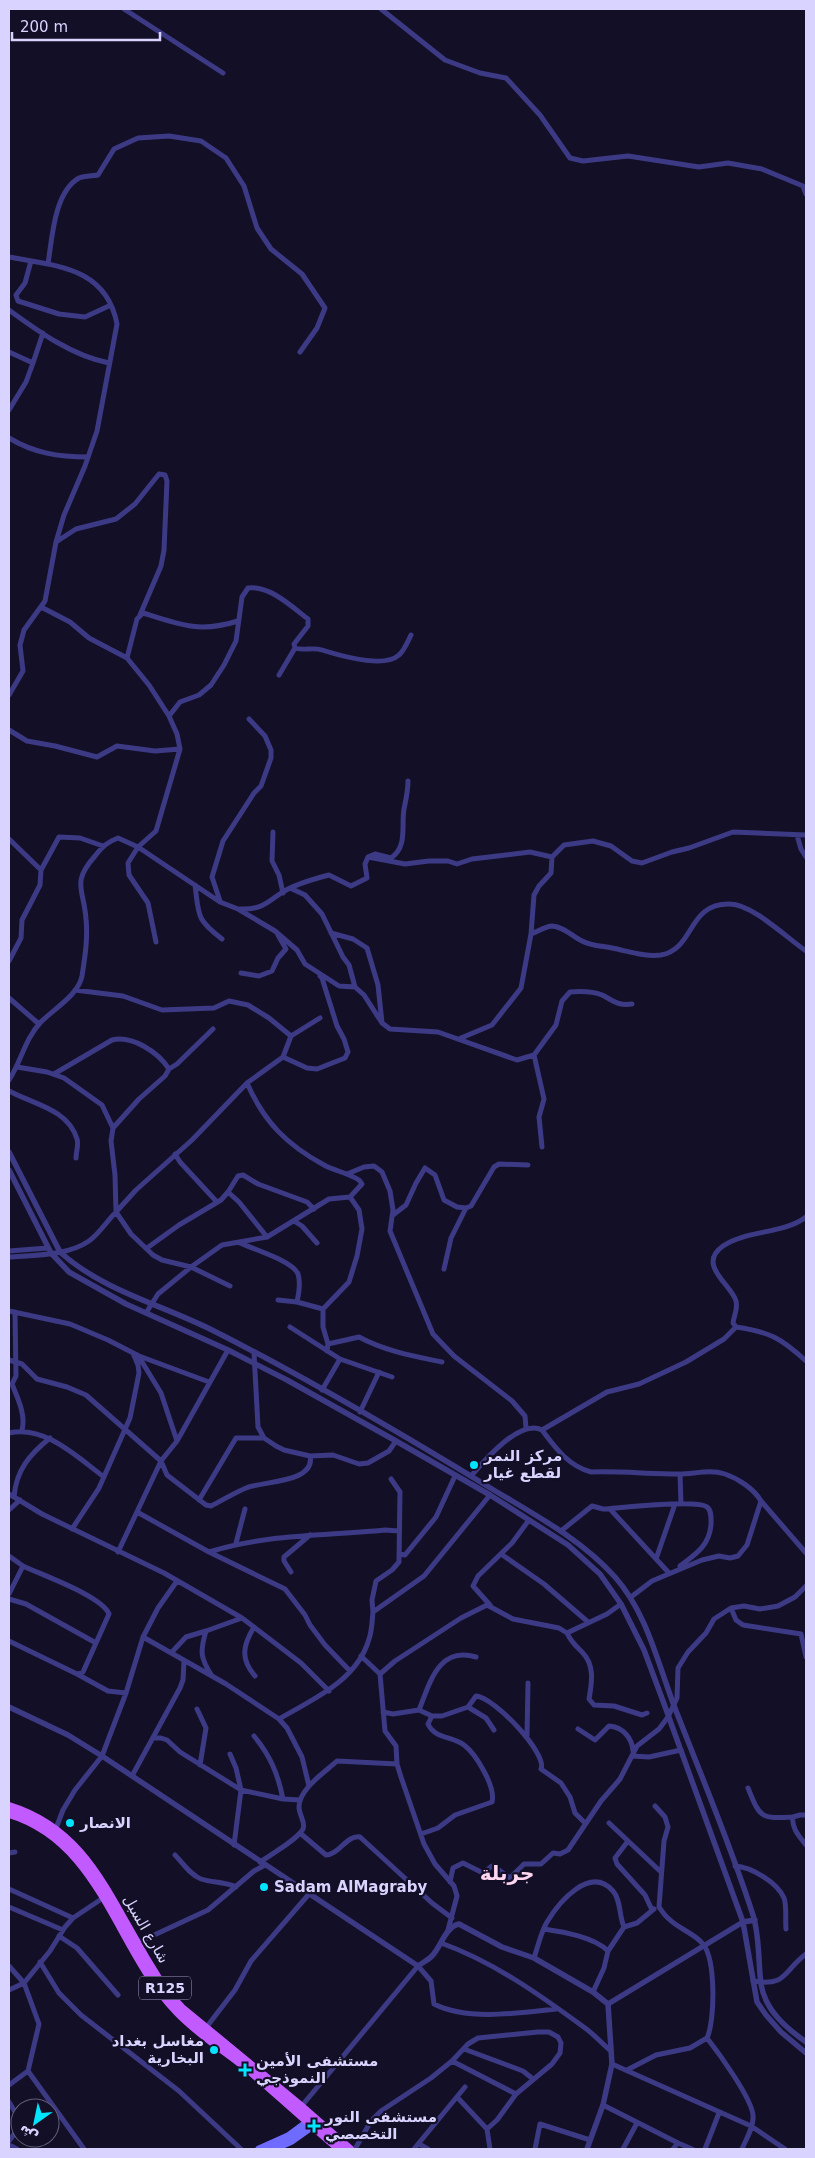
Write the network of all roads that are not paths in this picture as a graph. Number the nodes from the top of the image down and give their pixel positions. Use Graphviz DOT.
graph roads {
  1 [pos="124,9"];
  2 [pos="380,9"];
  3 [pos="223,73"];
  4 [pos="806,194"];
  5 [pos="9,257"];
  6 [pos="31,261"];
  7 [pos="48,264"];
  8 [pos="111,305"];
  9 [pos="9,310"];
  10 [pos="43,333"];
  11 [pos="9,352"];
  12 [pos="300,352"];
  13 [pos="33,363"];
  14 [pos="109,363"];
  15 [pos="9,410"];
  16 [pos="9,438"];
  17 [pos="88,457"];
  18 [pos="56,542"];
  19 [pos="41,607"];
  20 [pos="140,615"];
  21 [pos="238,621"];
  22 [pos="411,635"];
  23 [pos="295,648"];
  24 [pos="127,658"];
  25 [pos="279,675"];
  26 [pos="9,695"];
  27 [pos="169,716"];
  28 [pos="249,719"];
  29 [pos="9,730"];
  30 [pos="180,750"];
  31 [pos="408,781"];
  32 [pos="273,832"];
  33 [pos="797,835"];
  34 [pos="806,835"];
  35 [pos="9,839"];
  36 [pos="103,846"];
  37 [pos="138,847"];
  38 [pos="552,856"];
  39 [pos="806,856"];
  40 [pos="368,857"];
  41 [pos="41,870"];
  42 [pos="195,886"];
  43 [pos="290,888"];
  44 [pos="283,893"];
  45 [pos="220,902"];
  46 [pos="238,909"];
  47 [pos="275,931"];
  48 [pos="331,933"];
  49 [pos="531,934"];
  50 [pos="222,939"];
  51 [pos="156,942"];
  52 [pos="806,951"];
  53 [pos="9,961"];
  54 [pos="312,968"];
  55 [pos="241,972"];
  56 [pos="355,987"];
  57 [pos="75,990"];
  58 [pos="9,998"];
  59 [pos="632,1004"];
  60 [pos="320,1018"];
  61 [pos="382,1023"];
  62 [pos="39,1024"];
  63 [pos="213,1029"];
  64 [pos="291,1036"];
  65 [pos="460,1038"];
  66 [pos="534,1055"];
  67 [pos="283,1057"];
  68 [pos="17,1067"];
  69 [pos="169,1069"];
  70 [pos="54,1074"];
  71 [pos="9,1080"];
  72 [pos="247,1083"];
  73 [pos="9,1091"];
  74 [pos="113,1128"];
  75 [pos="542,1147"];
  76 [pos="9,1152"];
  77 [pos="175,1154"];
  78 [pos="76,1158"];
  79 [pos="528,1165"];
  80 [pos="9,1170"];
  81 [pos="347,1174"];
  82 [pos="228,1192"];
  83 [pos="350,1197"];
  84 [pos="217,1202"];
  85 [pos="314,1208"];
  86 [pos="466,1208"];
  87 [pos="116,1212"];
  88 [pos="393,1215"];
  89 [pos="806,1217"];
  90 [pos="294,1221"];
  91 [pos="267,1238"];
  92 [pos="317,1242"];
  93 [pos="240,1243"];
  94 [pos="147,1248"];
  95 [pos="9,1251"];
  96 [pos="49,1251"];
  97 [pos="60,1252"];
  98 [pos="9,1257"];
  99 [pos="191,1267"];
  100 [pos="444,1269"];
  101 [pos="230,1286"];
  102 [pos="278,1300"];
  103 [pos="297,1302"];
  104 [pos="151,1305"];
  105 [pos="323,1309"];
  106 [pos="9,1311"];
  107 [pos="15,1312"];
  108 [pos="146,1313"];
  109 [pos="290,1326"];
  110 [pos="736,1327"];
  111 [pos="328,1344"];
  112 [pos="228,1350"];
  113 [pos="326,1351"];
  114 [pos="133,1353"];
  115 [pos="254,1353"];
  116 [pos="139,1356"];
  117 [pos="340,1359"];
  118 [pos="9,1360"];
  119 [pos="16,1361"];
  120 [pos="806,1361"];
  121 [pos="442,1362"];
  122 [pos="254,1364"];
  123 [pos="379,1372"];
  124 [pos="392,1377"];
  125 [pos="209,1382"];
  126 [pos="322,1390"];
  127 [pos="360,1412"];
  128 [pos="126,1428"];
  129 [pos="526,1428"];
  130 [pos="22,1430"];
  131 [pos="542,1430"];
  132 [pos="9,1433"];
  133 [pos="50,1438"];
  134 [pos="264,1438"];
  135 [pos="177,1441"];
  136 [pos="396,1441"];
  137 [pos="310,1456"];
  138 [pos="161,1461"];
  139 [pos="446,1461"];
  140 [pos="442,1468"];
  141 [pos="680,1474"];
  142 [pos="455,1476"];
  143 [pos="470,1476"];
  144 [pos="104,1477"];
  145 [pos="391,1479"];
  146 [pos="11,1495"];
  147 [pos="490,1496"];
  148 [pos="20,1500"];
  149 [pos="200,1500"];
  150 [pos="761,1501"];
  151 [pos="678,1504"];
  152 [pos="610,1508"];
  153 [pos="245,1509"];
  154 [pos="9,1510"];
  155 [pos="137,1512"];
  156 [pos="529,1520"];
  157 [pos="72,1528"];
  158 [pos="561,1531"];
  159 [pos="398,1532"];
  160 [pos="310,1536"];
  161 [pos="236,1543"];
  162 [pos="118,1552"];
  163 [pos="209,1552"];
  164 [pos="806,1553"];
  165 [pos="399,1554"];
  166 [pos="501,1554"];
  167 [pos="9,1556"];
  168 [pos="656,1559"];
  169 [pos="23,1566"];
  170 [pos="291,1572"];
  171 [pos="672,1572"];
  172 [pos="177,1581"];
  173 [pos="806,1586"];
  174 [pos="9,1594"];
  175 [pos="631,1597"];
  176 [pos="9,1599"];
  177 [pos="621,1604"];
  178 [pos="490,1606"];
  179 [pos="731,1608"];
  180 [pos="373,1612"];
  181 [pos="242,1618"];
  182 [pos="588,1622"];
  183 [pos="254,1627"];
  184 [pos="206,1631"];
  185 [pos="567,1633"];
  186 [pos="143,1637"];
  187 [pos="9,1641"];
  188 [pos="96,1643"];
  189 [pos="171,1653"];
  190 [pos="362,1656"];
  191 [pos="806,1656"];
  192 [pos="476,1657"];
  193 [pos="184,1661"];
  194 [pos="350,1671"];
  195 [pos="77,1674"];
  196 [pos="380,1674"];
  197 [pos="255,1676"];
  198 [pos="213,1678"];
  199 [pos="528,1683"];
  200 [pos="329,1691"];
  201 [pos="126,1693"];
  202 [pos="674,1706"];
  203 [pos="9,1707"];
  204 [pos="468,1707"];
  205 [pos="197,1709"];
  206 [pos="419,1710"];
  207 [pos="383,1712"];
  208 [pos="646,1713"];
  209 [pos="432,1716"];
  210 [pos="668,1717"];
  211 [pos="279,1719"];
  212 [pos="578,1729"];
  213 [pos="494,1730"];
  214 [pos="254,1736"];
  215 [pos="527,1736"];
  216 [pos="153,1738"];
  217 [pos="681,1750"];
  218 [pos="230,1754"];
  219 [pos="633,1754"];
  220 [pos="102,1756"];
  221 [pos="397,1764"];
  222 [pos="200,1765"];
  223 [pos="132,1776"];
  224 [pos="310,1786"];
  225 [pos="748,1788"];
  226 [pos="241,1790"];
  227 [pos="284,1799"];
  228 [pos="300,1800"];
  229 [pos="9,1806"];
  230 [pos="655,1806"];
  231 [pos="9,1814"];
  232 [pos="806,1815"];
  233 [pos="793,1818"];
  234 [pos="585,1823"];
  235 [pos="608,1823"];
  236 [pos="55,1832"];
  237 [pos="300,1833"];
  238 [pos="421,1834"];
  239 [pos="628,1841"];
  240 [pos="806,1844"];
  241 [pos="234,1845"];
  242 [pos="175,1855"];
  243 [pos="262,1863"];
  244 [pos="735,1866"];
  245 [pos="661,1872"];
  246 [pos="450,1882"];
  247 [pos="236,1887"];
  248 [pos="9,1889"];
  249 [pos="309,1894"];
  250 [pos="104,1898"];
  251 [pos="9,1907"];
  252 [pos="660,1907"];
  253 [pos="652,1910"];
  254 [pos="73,1918"];
  255 [pos="452,1918"];
  256 [pos="755,1920"];
  257 [pos="743,1922"];
  258 [pos="624,1927"];
  259 [pos="544,1929"];
  260 [pos="786,1929"];
  261 [pos="63,1930"];
  262 [pos="447,1933"];
  263 [pos="60,1936"];
  264 [pos="137,1943"];
  265 [pos="441,1943"];
  266 [pos="704,1945"];
  267 [pos="608,1951"];
  268 [pos="806,1954"];
  269 [pos="534,1958"];
  270 [pos="40,1962"];
  271 [pos="9,1966"];
  272 [pos="418,1966"];
  273 [pos="753,1981"];
  274 [pos="24,1983"];
  275 [pos="761,1983"];
  276 [pos="9,1990"];
  277 [pos="593,1992"];
  278 [pos="118,1995"];
  279 [pos="608,2004"];
  280 [pos="556,2009"];
  281 [pos="206,2029"];
  282 [pos="707,2038"];
  283 [pos="806,2042"];
  284 [pos="464,2049"];
  285 [pos="611,2051"];
  286 [pos="806,2053"];
  287 [pos="452,2061"];
  288 [pos="612,2064"];
  289 [pos="627,2070"];
  290 [pos="28,2071"];
  291 [pos="533,2079"];
  292 [pos="9,2085"];
  293 [pos="465,2087"];
  294 [pos="516,2094"];
  295 [pos="458,2097"];
  296 [pos="48,2098"];
  297 [pos="603,2105"];
  298 [pos="299,2109"];
  299 [pos="719,2113"];
  300 [pos="60,2114"];
  301 [pos="313,2122"];
  302 [pos="637,2123"];
  303 [pos="752,2126"];
  304 [pos="486,2129"];
  305 [pos="590,2140"];
  306 [pos="678,2143"];
  307 [pos="419,2144"];
  308 [pos="9,2145"];
  309 [pos="17,2149"];
  310 [pos="84,2149"];
  311 [pos="241,2149"];
  312 [pos="259,2149"];
  313 [pos="274,2149"];
  314 [pos="340,2149"];
  315 [pos="350,2149"];
  316 [pos="355,2149"];
  317 [pos="414,2149"];
  318 [pos="428,2149"];
  319 [pos="490,2149"];
  320 [pos="534,2149"];
  321 [pos="586,2149"];
  322 [pos="623,2149"];
  323 [pos="673,2149"];
  324 [pos="692,2149"];
  325 [pos="705,2149"];
  326 [pos="742,2149"];
  327 [pos="785,2149"];
  1 -- 3 [label="street"];
  2 -- 4 [label="street"];
  5 -- 6 [label="street"];
  6 -- 7 [label="street"];
  6 -- 8 [label="street"];
  7 -- 8 [label="street"];
  7 -- 12 [label="street"];
  8 -- 14 [label="street"];
  9 -- 10 [label="street"];
  10 -- 13 [label="street"];
  10 -- 14 [label="street"];
  11 -- 13 [label="street"];
  13 -- 15 [label="street"];
  14 -- 17 [label="street"];
  16 -- 17 [label="street"];
  17 -- 18 [label="street"];
  18 -- 19 [label="street"];
  18 -- 20 [label="street"];
  19 -- 24 [label="street"];
  19 -- 26 [label="street"];
  20 -- 21 [label="street"];
  20 -- 24 [label="street"];
  21 -- 23 [label="street"];
  21 -- 27 [label="street"];
  22 -- 23 [label="street"];
  23 -- 25 [label="street"];
  24 -- 27 [label="street"];
  27 -- 30 [label="street"];
  28 -- 45 [label="street"];
  29 -- 30 [label="street"];
  30 -- 37 [label="street"];
  31 -- 40 [label="street"];
  32 -- 44 [label="street"];
  33 -- 34 [label="street"];
  33 -- 38 [label="street"];
  33 -- 39 [label="street"];
  35 -- 41 [label="street"];
  36 -- 37 [label="street"];
  36 -- 41 [label="street"];
  36 -- 57 [label="street"];
  37 -- 42 [label="street"];
  37 -- 51 [label="street"];
  38 -- 40 [label="street"];
  38 -- 49 [label="street"];
  40 -- 43 [label="street"];
  41 -- 53 [label="street"];
  42 -- 45 [label="street"];
  42 -- 50 [label="street"];
  43 -- 44 [label="street"];
  43 -- 48 [label="street"];
  44 -- 46 [label="street"];
  45 -- 46 [label="street"];
  46 -- 47 [label="street"];
  47 -- 54 [label="street"];
  47 -- 55 [label="street"];
  48 -- 56 [label="street"];
  48 -- 61 [label="street"];
  49 -- 52 [label="street"];
  49 -- 65 [label="street"];
  54 -- 56 [label="street"];
  54 -- 67 [label="street"];
  56 -- 61 [label="street"];
  57 -- 62 [label="street"];
  57 -- 64 [label="street"];
  58 -- 62 [label="street"];
  59 -- 66 [label="street"];
  60 -- 64 [label="street"];
  61 -- 65 [label="street"];
  62 -- 68 [label="street"];
  63 -- 69 [label="street"];
  64 -- 67 [label="street"];
  65 -- 66 [label="street"];
  66 -- 75 [label="street"];
  67 -- 72 [label="street"];
  68 -- 70 [label="street"];
  68 -- 71 [label="street"];
  69 -- 70 [label="street"];
  69 -- 74 [label="street"];
  70 -- 74 [label="street"];
  72 -- 77 [label="street"];
  72 -- 81 [label="street"];
  73 -- 78 [label="street"];
  74 -- 87 [label="street"];
  76 -- 97 [label="street"];
  77 -- 84 [label="street"];
  77 -- 87 [label="street"];
  79 -- 86 [label="street"];
  80 -- 96 [label="street"];
  81 -- 83 [label="street"];
  81 -- 88 [label="street"];
  82 -- 84 [label="street"];
  82 -- 85 [label="street"];
  82 -- 91 [label="street"];
  83 -- 85 [label="street"];
  83 -- 105 [label="street"];
  84 -- 94 [label="street"];
  85 -- 90 [label="street"];
  86 -- 88 [label="street"];
  86 -- 100 [label="street"];
  87 -- 94 [label="street"];
  87 -- 97 [label="street"];
  88 -- 129 [label="street"];
  89 -- 110 [label="street"];
  90 -- 91 [label="street"];
  90 -- 92 [label="street"];
  91 -- 93 [label="street"];
  93 -- 99 [label="street"];
  93 -- 103 [label="street"];
  94 -- 99 [label="street"];
  95 -- 96 [label="street"];
  96 -- 97 [label="street"];
  96 -- 98 [label="street"];
  96 -- 108 [label="street"];
  97 -- 104 [label="street"];
  99 -- 101 [label="street"];
  99 -- 104 [label="street"];
  102 -- 103 [label="street"];
  103 -- 105 [label="street"];
  104 -- 108 [label="street"];
  104 -- 115 [label="street"];
  105 -- 111 [label="street"];
  106 -- 107 [label="street"];
  107 -- 114 [label="street"];
  107 -- 119 [label="street"];
  108 -- 112 [label="street"];
  109 -- 113 [label="street"];
  110 -- 120 [label="street"];
  110 -- 131 [label="street"];
  111 -- 113 [label="street"];
  111 -- 121 [label="street"];
  112 -- 122 [label="street"];
  112 -- 125 [label="street"];
  113 -- 117 [label="street"];
  114 -- 116 [label="street"];
  114 -- 128 [label="street"];
  115 -- 122 [label="street"];
  115 -- 126 [label="street"];
  116 -- 125 [label="street"];
  116 -- 135 [label="street"];
  117 -- 123 [label="street"];
  117 -- 126 [label="street"];
  118 -- 119 [label="street"];
  119 -- 128 [label="street"];
  119 -- 130 [label="street"];
  122 -- 134 [label="street"];
  122 -- 136 [label="street"];
  123 -- 124 [label="street"];
  123 -- 127 [label="street"];
  125 -- 135 [label="street"];
  126 -- 127 [label="street"];
  127 -- 139 [label="street"];
  128 -- 138 [label="street"];
  128 -- 144 [label="street"];
  129 -- 131 [label="street"];
  129 -- 143 [label="street"];
  130 -- 132 [label="street"];
  130 -- 133 [label="street"];
  131 -- 141 [label="street"];
  133 -- 144 [label="street"];
  133 -- 146 [label="street"];
  134 -- 137 [label="street"];
  134 -- 149 [label="street"];
  135 -- 138 [label="street"];
  136 -- 137 [label="street"];
  136 -- 140 [label="street"];
  137 -- 149 [label="street"];
  138 -- 149 [label="street"];
  138 -- 155 [label="street"];
  139 -- 140 [label="street"];
  139 -- 143 [label="street"];
  140 -- 142 [label="street"];
  141 -- 150 [label="street"];
  141 -- 151 [label="street"];
  142 -- 147 [label="street"];
  142 -- 165 [label="street"];
  143 -- 158 [label="street"];
  144 -- 157 [label="street"];
  145 -- 159 [label="street"];
  146 -- 148 [label="street"];
  147 -- 156 [label="street"];
  147 -- 180 [label="street"];
  148 -- 154 [label="street"];
  148 -- 157 [label="street"];
  150 -- 164 [label="street"];
  150 -- 171 [label="street"];
  151 -- 152 [label="street"];
  151 -- 168 [label="street"];
  151 -- 171 [label="street"];
  152 -- 158 [label="street"];
  152 -- 168 [label="street"];
  153 -- 161 [label="street"];
  155 -- 162 [label="street"];
  155 -- 163 [label="street"];
  156 -- 166 [label="street"];
  156 -- 177 [label="street"];
  157 -- 162 [label="street"];
  158 -- 175 [label="street"];
  159 -- 160 [label="street"];
  159 -- 165 [label="street"];
  160 -- 161 [label="street"];
  160 -- 170 [label="street"];
  161 -- 163 [label="street"];
  162 -- 172 [label="street"];
  163 -- 194 [label="street"];
  165 -- 180 [label="street"];
  166 -- 178 [label="street"];
  166 -- 182 [label="street"];
  167 -- 169 [label="street"];
  168 -- 171 [label="street"];
  169 -- 174 [label="street"];
  169 -- 188 [label="street"];
  171 -- 175 [label="street"];
  172 -- 181 [label="street"];
  172 -- 186 [label="street"];
  173 -- 179 [label="street"];
  175 -- 202 [label="street"];
  176 -- 188 [label="street"];
  177 -- 182 [label="street"];
  177 -- 210 [label="street"];
  178 -- 185 [label="street"];
  178 -- 196 [label="street"];
  179 -- 191 [label="street"];
  179 -- 202 [label="street"];
  180 -- 190 [label="street"];
  181 -- 183 [label="street"];
  181 -- 184 [label="street"];
  182 -- 185 [label="street"];
  183 -- 197 [label="street"];
  183 -- 200 [label="street"];
  184 -- 189 [label="street"];
  184 -- 198 [label="street"];
  185 -- 208 [label="street"];
  186 -- 189 [label="street"];
  186 -- 201 [label="street"];
  187 -- 195 [label="street"];
  188 -- 195 [label="street"];
  189 -- 193 [label="street"];
  190 -- 194 [label="street"];
  190 -- 196 [label="street"];
  192 -- 206 [label="street"];
  193 -- 198 [label="street"];
  193 -- 216 [label="street"];
  194 -- 200 [label="street"];
  195 -- 201 [label="street"];
  196 -- 207 [label="street"];
  198 -- 211 [label="street"];
  199 -- 215 [label="street"];
  200 -- 211 [label="street"];
  201 -- 220 [label="street"];
  202 -- 210 [label="street"];
  202 -- 244 [label="street"];
  203 -- 220 [label="street"];
  204 -- 209 [label="street"];
  204 -- 213 [label="street"];
  204 -- 215 [label="street"];
  205 -- 222 [label="street"];
  206 -- 207 [label="street"];
  206 -- 209 [label="street"];
  207 -- 221 [label="street"];
  209 -- 238 [label="street"];
  210 -- 217 [label="street"];
  210 -- 219 [label="street"];
  211 -- 224 [label="street"];
  212 -- 219 [label="street"];
  214 -- 227 [label="street"];
  215 -- 234 [label="street"];
  216 -- 222 [label="street"];
  216 -- 223 [label="street"];
  217 -- 219 [label="street"];
  217 -- 257 [label="street"];
  218 -- 226 [label="street"];
  219 -- 234 [label="street"];
  220 -- 223 [label="street"];
  220 -- 236 [label="street"];
  221 -- 224 [label="street"];
  221 -- 238 [label="street"];
  222 -- 226 [label="street"];
  223 -- 241 [label="street"];
  224 -- 228 [label="street"];
  225 -- 233 [label="street"];
  226 -- 227 [label="street"];
  226 -- 241 [label="street"];
  227 -- 228 [label="street"];
  228 -- 237 [label="street"];
  229 -- 236 [label="main road, شارع السبل / R125"];
  230 -- 245 [label="street"];
  231 -- 236 [label="main road, شارع السبل / R125"];
  232 -- 233 [label="street"];
  233 -- 240 [label="street"];
  234 -- 246 [label="street"];
  235 -- 239 [label="street"];
  236 -- 250 [label="main road, شارع السبل / R125"];
  236 -- 264 [label="main road, شارع السبل / R125"];
  237 -- 243 [label="street"];
  237 -- 255 [label="street"];
  238 -- 246 [label="street"];
  239 -- 245 [label="street"];
  239 -- 253 [label="street"];
  241 -- 243 [label="street"];
  242 -- 247 [label="street"];
  243 -- 247 [label="street"];
  243 -- 249 [label="street"];
  244 -- 256 [label="street"];
  244 -- 260 [label="street"];
  245 -- 252 [label="street"];
  246 -- 255 [label="street"];
  247 -- 264 [label="street"];
  248 -- 254 [label="street"];
  249 -- 272 [label="street"];
  249 -- 281 [label="street"];
  250 -- 254 [label="street"];
  250 -- 298 [label="main road, شارع السبل / R125"];
  251 -- 261 [label="street"];
  252 -- 253 [label="street"];
  252 -- 266 [label="street"];
  253 -- 258 [label="street"];
  254 -- 261 [label="street"];
  255 -- 262 [label="street"];
  256 -- 257 [label="street"];
  256 -- 275 [label="street"];
  257 -- 266 [label="street"];
  257 -- 273 [label="street"];
  258 -- 259 [label="street"];
  258 -- 267 [label="street"];
  259 -- 267 [label="street"];
  259 -- 269 [label="street"];
  261 -- 263 [label="street"];
  262 -- 265 [label="street"];
  262 -- 269 [label="street"];
  263 -- 270 [label="street"];
  263 -- 278 [label="street"];
  264 -- 281 [label="main road, شارع السبل / R125"];
  265 -- 272 [label="street"];
  265 -- 280 [label="street"];
  266 -- 279 [label="street"];
  266 -- 282 [label="street"];
  267 -- 277 [label="street"];
  268 -- 275 [label="street"];
  269 -- 277 [label="street"];
  270 -- 274 [label="street"];
  270 -- 311 [label="street"];
  271 -- 274 [label="street"];
  272 -- 280 [label="street"];
  272 -- 298 [label="street"];
  273 -- 275 [label="street"];
  273 -- 286 [label="street"];
  274 -- 276 [label="street"];
  274 -- 290 [label="street"];
  275 -- 283 [label="street"];
  277 -- 279 [label="street"];
  279 -- 285 [label="street"];
  280 -- 285 [label="street"];
  281 -- 298 [label="main road, شارع السبل / R125"];
  282 -- 289 [label="street"];
  282 -- 303 [label="street"];
  284 -- 287 [label="street"];
  284 -- 291 [label="street"];
  284 -- 291 [label="street"];
  285 -- 288 [label="street"];
  287 -- 294 [label="street"];
  287 -- 316 [label="street"];
  288 -- 289 [label="street"];
  288 -- 297 [label="street"];
  289 -- 299 [label="street"];
  290 -- 292 [label="street"];
  290 -- 296 [label="street"];
  291 -- 294 [label="street"];
  293 -- 295 [label="street"];
  294 -- 304 [label="street"];
  295 -- 304 [label="street"];
  295 -- 307 [label="street"];
  297 -- 302 [label="street"];
  297 -- 305 [label="street"];
  298 -- 301 [label="main road, شارع السبل / R125"];
  299 -- 303 [label="street"];
  299 -- 325 [label="street"];
  300 -- 310 [label="street"];
  301 -- 312 [label="main road"];
  301 -- 313 [label="main road"];
  301 -- 314 [label="main road, شارع السبل / R125"];
  301 -- 315 [label="main road, شارع السبل / R125"];
  302 -- 306 [label="street"];
  302 -- 322 [label="street"];
  303 -- 326 [label="street"];
  303 -- 327 [label="street"];
  304 -- 319 [label="street"];
  305 -- 320 [label="street"];
  305 -- 321 [label="street"];
  306 -- 323 [label="street"];
  306 -- 324 [label="street"];
  307 -- 317 [label="street"];
  307 -- 318 [label="street"];
  308 -- 309 [label="street"];
}
